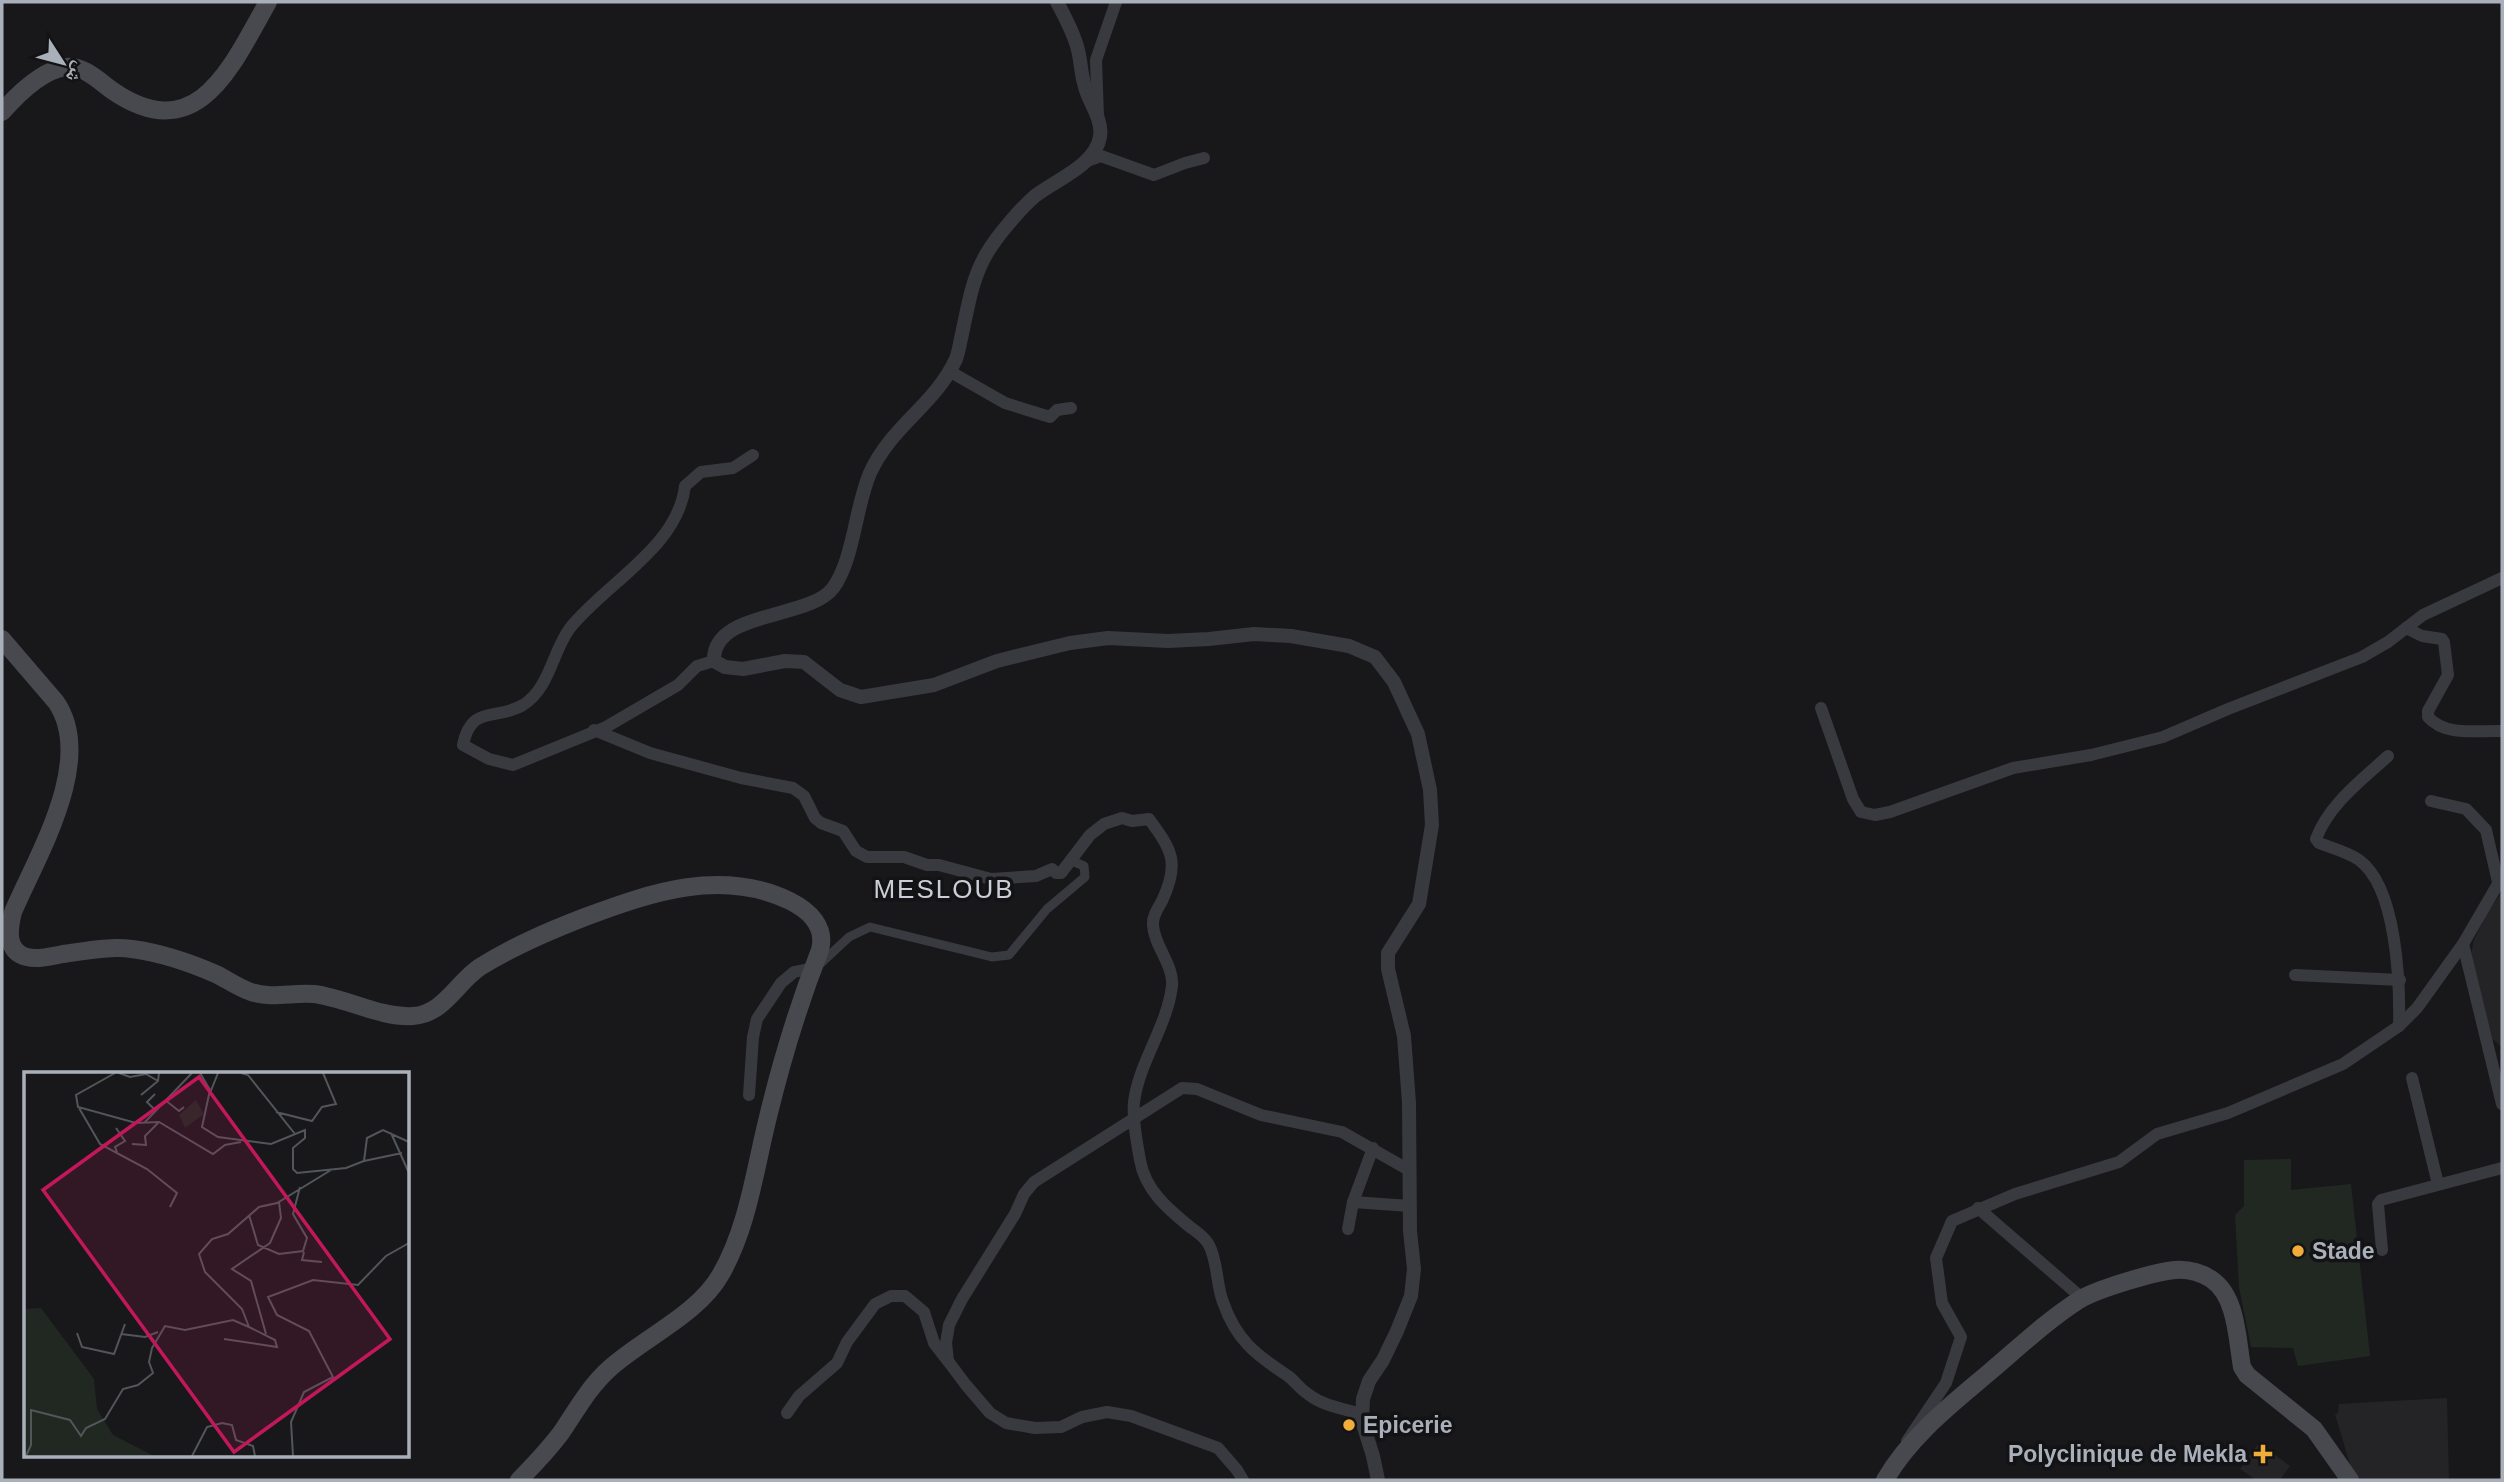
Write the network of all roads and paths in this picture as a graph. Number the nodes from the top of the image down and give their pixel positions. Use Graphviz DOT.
graph roads {
  1 [pos="268,2"];
  2 [pos="1056,2"];
  3 [pos="1116,2"];
  4 [pos="2,112"];
  5 [pos="1099,121"];
  6 [pos="1204,158"];
  7 [pos="1085,162"];
  8 [pos="949,371"];
  9 [pos="1071,408"];
  10 [pos="754,455"];
  11 [pos="2502,578"];
  12 [pos="2406,628"];
  13 [pos="2,639"];
  14 [pos="714,662"];
  15 [pos="1821,708"];
  16 [pos="594,730"];
  17 [pos="2502,731"];
  18 [pos="2388,756"];
  19 [pos="2431,801"];
  20 [pos="1072,861"];
  21 [pos="2500,880"];
  22 [pos="2463,944"];
  23 [pos="812,970"];
  24 [pos="2294,975"];
  25 [pos="2400,980"];
  26 [pos="2399,1026"];
  27 [pos="2497,1058"];
  28 [pos="2413,1078"];
  29 [pos="749,1095"];
  30 [pos="2502,1104"];
  31 [pos="1135,1119"];
  32 [pos="1373,1148"];
  33 [pos="2502,1168"];
  34 [pos="1409,1170"];
  35 [pos="2438,1184"];
  36 [pos="1353,1202"];
  37 [pos="1410,1206"];
  38 [pos="1978,1208"];
  39 [pos="1348,1229"];
  40 [pos="2382,1250"];
  41 [pos="2081,1298"];
  42 [pos="948,1361"];
  43 [pos="787,1413"];
  44 [pos="1362,1414"];
  45 [pos="1888,1476"];
  46 [pos="519,1480"];
  47 [pos="1243,1480"];
  48 [pos="1378,1480"];
  49 [pos="2349,1480"];
  1 -- 4 [label="main road"];
  2 -- 5 [label="street"];
  3 -- 5 [label="street"];
  5 -- 7 [label="street"];
  6 -- 7 [label="street"];
  7 -- 8 [label="street"];
  8 -- 9 [label="street"];
  8 -- 14 [label="street"];
  10 -- 16 [label="street"];
  11 -- 12 [label="street"];
  12 -- 15 [label="street"];
  12 -- 17 [label="street"];
  13 -- 23 [label="main road"];
  14 -- 16 [label="street"];
  14 -- 34 [label="street"];
  16 -- 20 [label="street"];
  18 -- 25 [label="street"];
  19 -- 21 [label="street"];
  20 -- 23 [label="street"];
  20 -- 31 [label="street"];
  21 -- 22 [label="street"];
  22 -- 26 [label="street"];
  22 -- 27 [label="street"];
  23 -- 29 [label="street"];
  23 -- 46 [label="main road"];
  24 -- 25 [label="street"];
  25 -- 26 [label="street"];
  26 -- 38 [label="street"];
  27 -- 30 [label="street"];
  28 -- 35 [label="street"];
  31 -- 32 [label="street"];
  31 -- 42 [label="street"];
  31 -- 44 [label="street"];
  32 -- 34 [label="street"];
  32 -- 36 [label="street"];
  33 -- 35 [label="street"];
  34 -- 37 [label="street"];
  35 -- 40 [label="street"];
  36 -- 37 [label="street"];
  36 -- 39 [label="street"];
  37 -- 44 [label="street"];
  38 -- 41 [label="street"];
  38 -- 45 [label="street"];
  41 -- 45 [label="main road"];
  41 -- 49 [label="main road"];
  42 -- 43 [label="street"];
  42 -- 47 [label="street"];
  44 -- 48 [label="street"];
}
